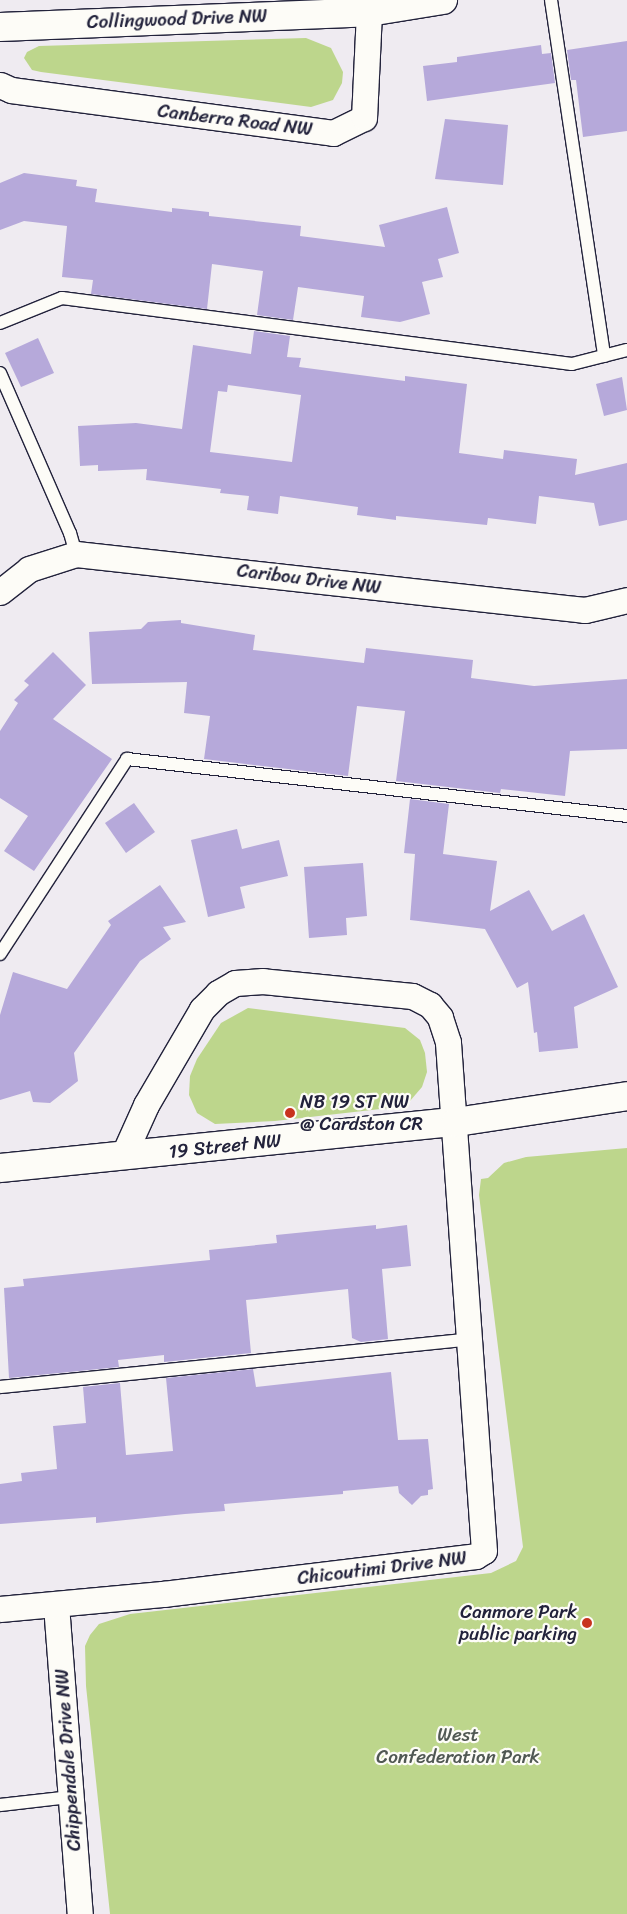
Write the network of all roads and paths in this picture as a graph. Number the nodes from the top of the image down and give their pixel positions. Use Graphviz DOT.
graph roads {
  1 [pos="443,0"];
  2 [pos="550,0"];
  3 [pos="369,12"];
  4 [pos="0,27"];
  5 [pos="0,85"];
  6 [pos="0,323"];
  7 [pos="627,350"];
  8 [pos="604,356"];
  9 [pos="0,373"];
  10 [pos="76,554"];
  11 [pos="0,592"];
  12 [pos="627,600"];
  13 [pos="627,816"];
  14 [pos="0,954"];
  15 [pos="627,1096"];
  16 [pos="456,1122"];
  17 [pos="123,1156"];
  18 [pos="0,1168"];
  19 [pos="470,1339"];
  20 [pos="0,1387"];
  21 [pos="56,1605"];
  22 [pos="0,1609"];
  23 [pos="70,1797"];
  24 [pos="0,1805"];
  25 [pos="80,1914"];
  1 -- 3 [label="street, Collingwood Drive NW"];
  2 -- 8 [label="lane"];
  3 -- 4 [label="street, Collingwood Drive NW"];
  3 -- 5 [label="street, Canberra Road NW"];
  6 -- 8 [label="lane"];
  7 -- 8 [label="lane"];
  9 -- 10 [label="lane"];
  10 -- 11 [label="street, Caribou Drive NW"];
  10 -- 12 [label="street, Caribou Drive NW"];
  13 -- 14 [label="lane"];
  15 -- 16 [label="street, 19 Street NW"];
  16 -- 17 [label="street, 19 Street NW"];
  16 -- 17 [label="street, Chicoutimi Drive NW"];
  16 -- 19 [label="street, Chicoutimi Drive NW"];
  17 -- 18 [label="street, 19 Street NW"];
  19 -- 20 [label="lane"];
  19 -- 21 [label="street, Chicoutimi Drive NW"];
  21 -- 22 [label="street, Chicoutimi Drive NW"];
  21 -- 23 [label="street, Chippendale Drive NW"];
  23 -- 24 [label="lane"];
  23 -- 25 [label="street, Chippendale Drive NW"];
}
